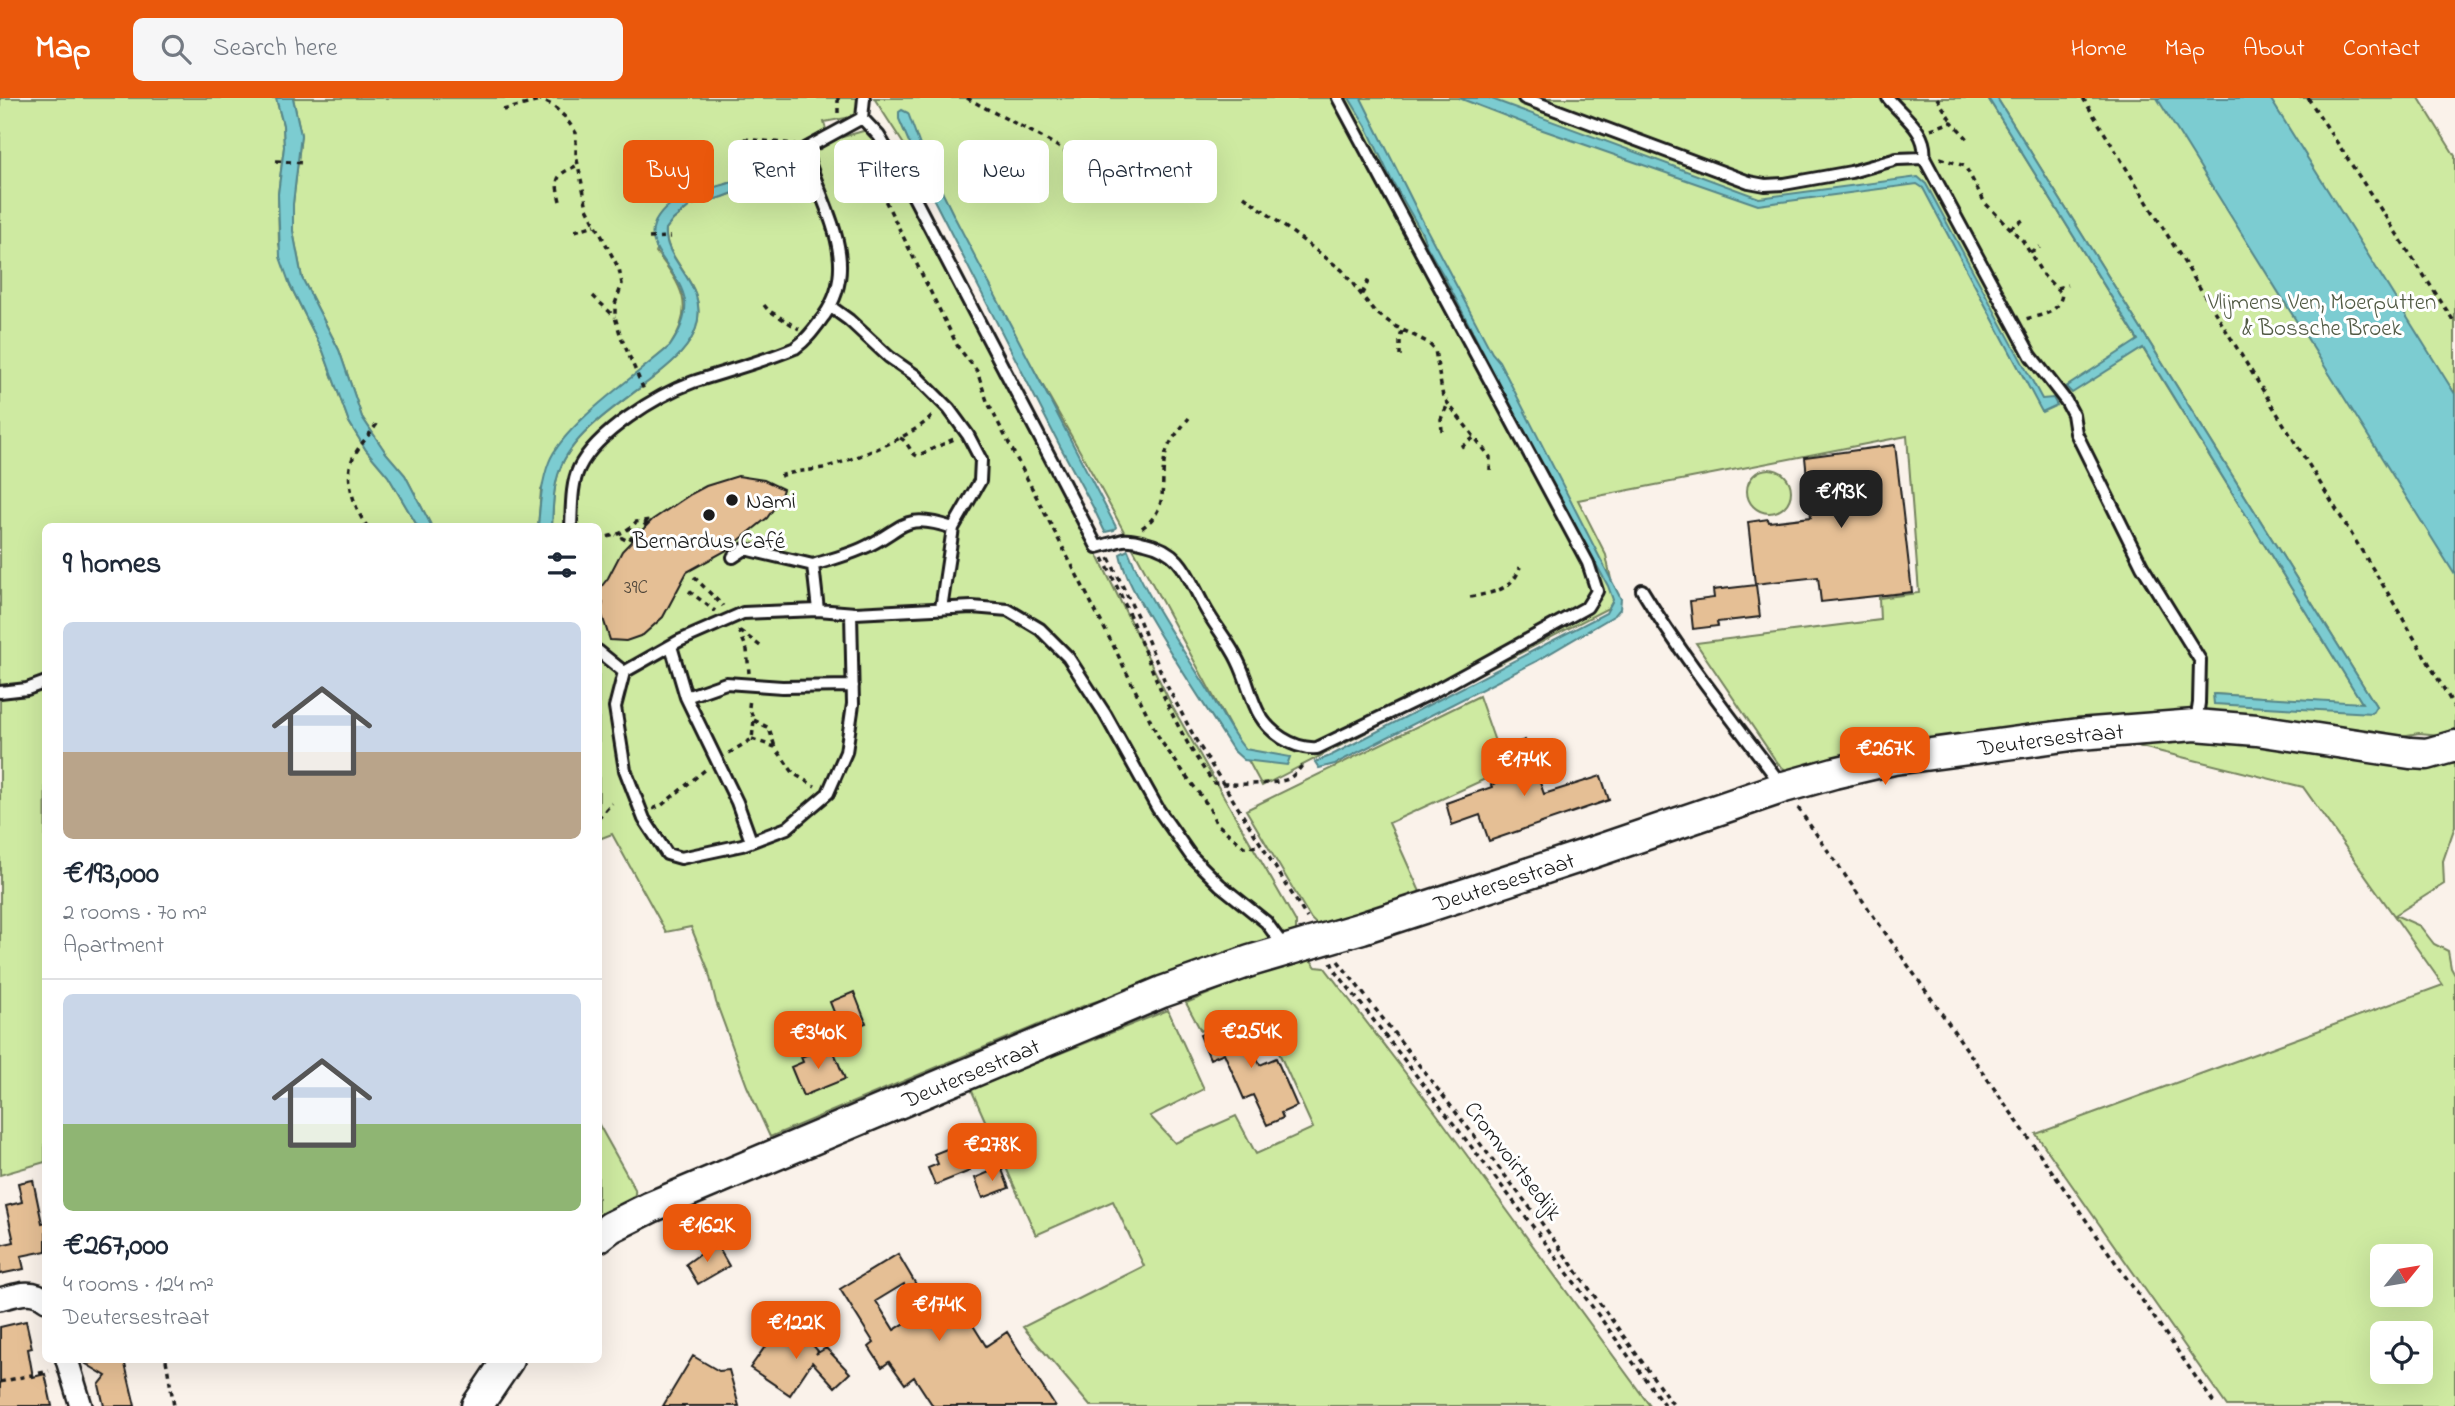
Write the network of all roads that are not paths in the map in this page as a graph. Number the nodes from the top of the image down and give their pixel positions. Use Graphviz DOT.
graph roads {
  1 [pos="864,98"];
  2 [pos="1338,98"];
  3 [pos="1524,98"];
  4 [pos="1888,98"];
  5 [pos="862,118"];
  6 [pos="1924,156"];
  7 [pos="831,307"];
  8 [pos="571,523"];
  9 [pos="953,528"];
  10 [pos="733,557"];
  11 [pos="813,565"];
  12 [pos="1642,590"];
  13 [pos="941,609"];
  14 [pos="818,610"];
  15 [pos="851,613"];
  16 [pos="671,646"];
  17 [pos="602,654"];
  18 [pos="624,672"];
  19 [pos="42,683"];
  20 [pos="853,686"];
  21 [pos="0,692"];
  22 [pos="687,697"];
  23 [pos="2195,725"];
  24 [pos="2455,746"];
  25 [pos="1784,787"];
  26 [pos="751,841"];
  27 [pos="1286,950"];
  28 [pos="602,1234"];
  29 [pos="42,1297"];
  30 [pos="0,1299"];
  31 [pos="68,1363"];
  32 [pos="506,1363"];
  33 [pos="81,1406"];
  34 [pos="477,1406"];
  1 -- 5 [label="lane"];
  2 -- 5 [label="lane"];
  3 -- 6 [label="lane"];
  4 -- 6 [label="lane"];
  5 -- 7 [label="lane"];
  6 -- 23 [label="lane"];
  7 -- 8 [label="lane"];
  7 -- 9 [label="lane"];
  9 -- 11 [label="lane"];
  9 -- 13 [label="lane"];
  10 -- 11 [label="lane"];
  11 -- 14 [label="lane"];
  12 -- 25 [label="lane"];
  13 -- 15 [label="lane"];
  13 -- 27 [label="lane"];
  14 -- 15 [label="lane"];
  14 -- 16 [label="lane"];
  15 -- 20 [label="lane"];
  16 -- 18 [label="lane"];
  16 -- 22 [label="lane"];
  17 -- 18 [label="lane"];
  18 -- 26 [label="lane"];
  19 -- 21 [label="lane"];
  20 -- 22 [label="lane"];
  20 -- 26 [label="lane"];
  22 -- 26 [label="lane"];
  23 -- 24 [label="street, Deutersestraat"];
  23 -- 25 [label="street, Deutersestraat"];
  25 -- 27 [label="street, Deutersestraat"];
  27 -- 28 [label="street, Deutersestraat"];
  29 -- 30 [label="street"];
  31 -- 33 [label="street"];
  32 -- 34 [label="street"];
}
